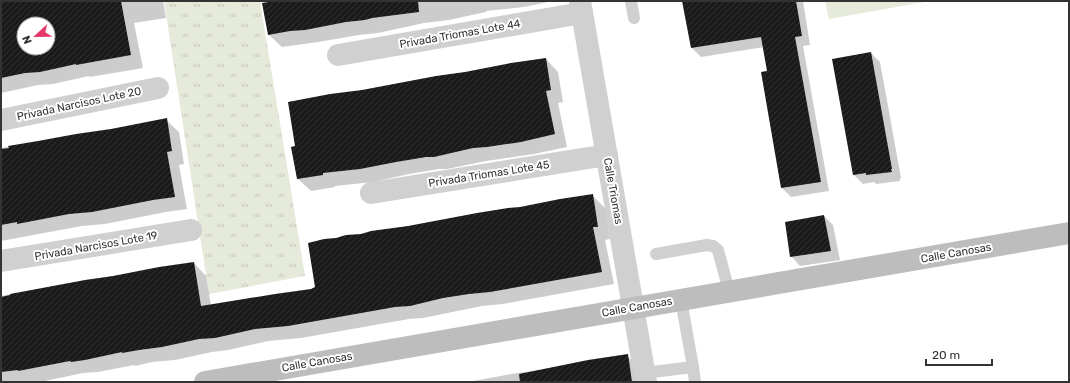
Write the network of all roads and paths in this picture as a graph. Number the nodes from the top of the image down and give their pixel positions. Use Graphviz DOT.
graph roads {
  1 [pos="631,1"];
  2 [pos="581,7"];
  3 [pos="634,18"];
  4 [pos="338,55"];
  5 [pos="158,88"];
  6 [pos="1,120"];
  7 [pos="607,155"];
  8 [pos="371,193"];
  9 [pos="191,230"];
  10 [pos="1069,233"];
  11 [pos="656,254"];
  12 [pos="1,261"];
  13 [pos="729,291"];
  14 [pos="680,300"];
  15 [pos="633,308"];
  16 [pos="693,367"];
  17 [pos="645,378"];
  18 [pos="205,382"];
  19 [pos="695,382"];
  1 -- 3 [label="lane"];
  2 -- 4 [label="street, Privada Triomas Lote 44"];
  2 -- 7 [label="street, Calle Triomas"];
  5 -- 6 [label="street, Privada Narcisos Lote 20"];
  7 -- 8 [label="street, Privada Triomas Lote 45"];
  7 -- 15 [label="street, Calle Triomas"];
  9 -- 12 [label="street, Privada Narcisos Lote 19"];
  10 -- 13 [label="street, Calle Canosas"];
  11 -- 13 [label="lane"];
  13 -- 14 [label="street, Calle Canosas"];
  14 -- 15 [label="street, Calle Canosas"];
  14 -- 16 [label="lane"];
  15 -- 17 [label="street, Calle Triomas"];
  15 -- 18 [label="street, Calle Canosas"];
  16 -- 17 [label="lane"];
  16 -- 19 [label="lane"];
}
